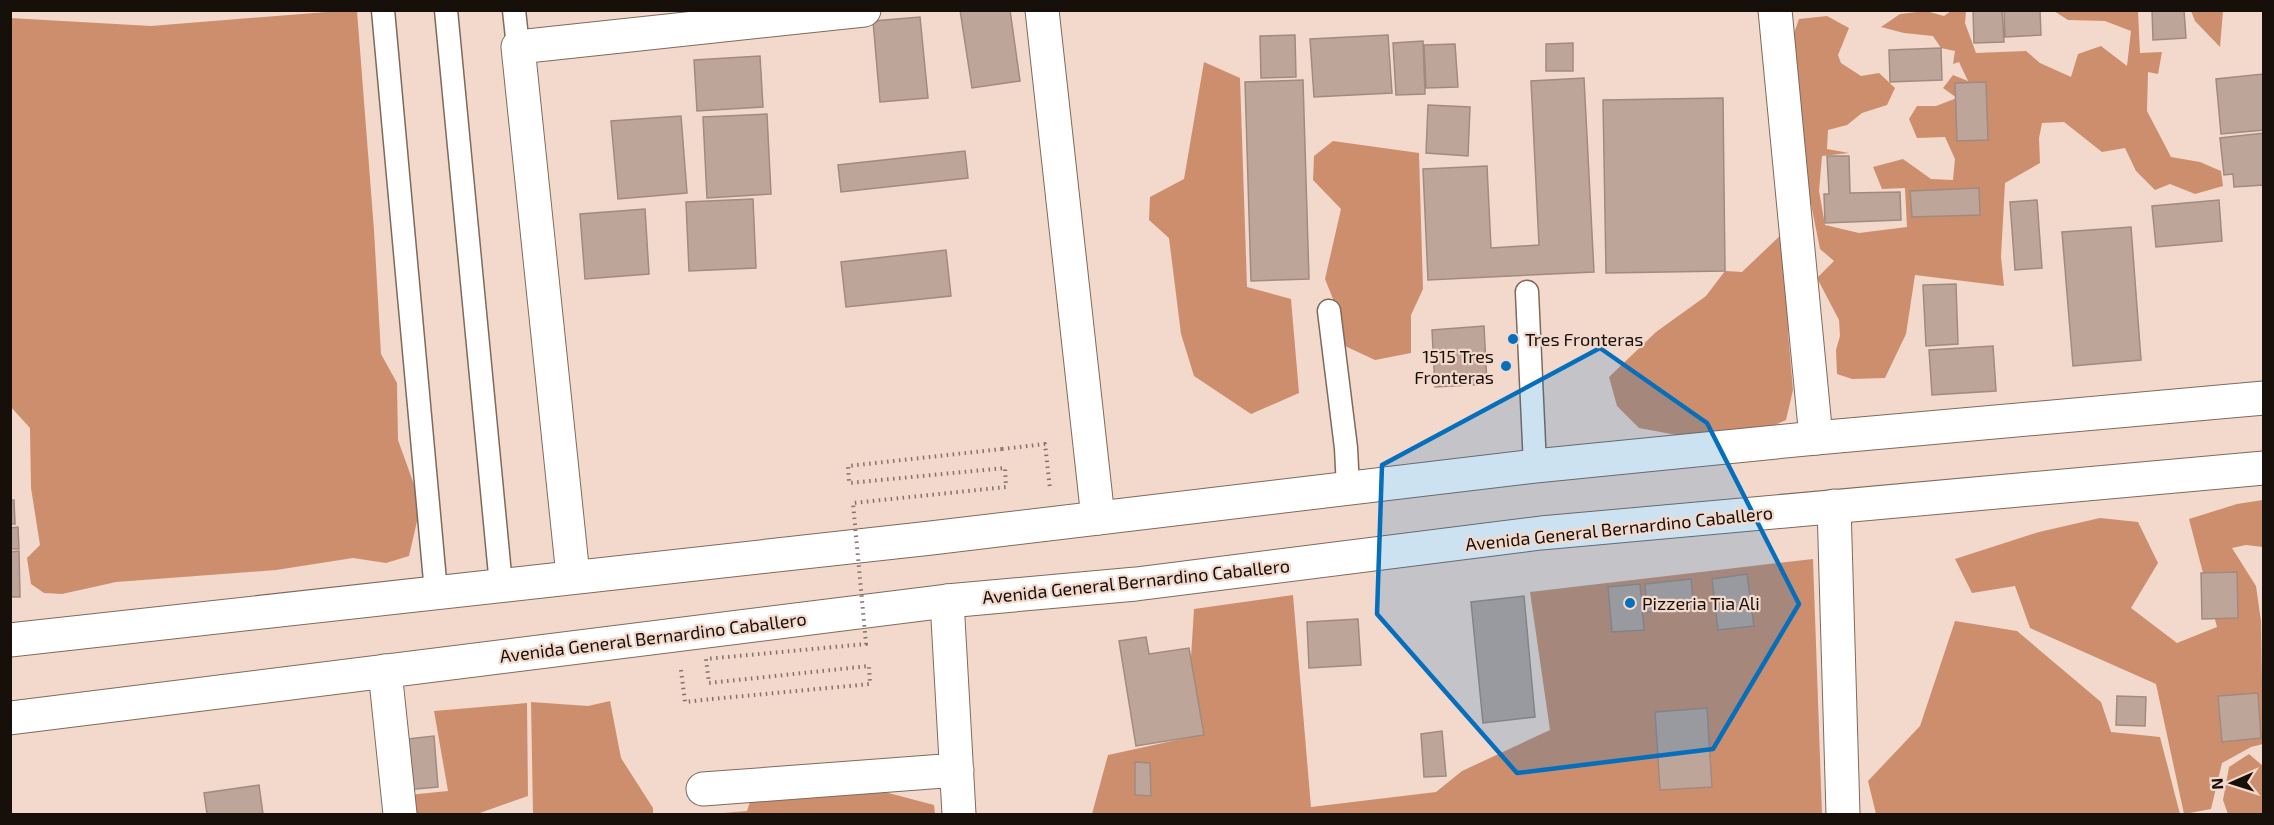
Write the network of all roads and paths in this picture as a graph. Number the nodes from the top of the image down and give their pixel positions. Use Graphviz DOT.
graph roads {
  1 [pos="383,10"];
  2 [pos="446,10"];
  3 [pos="514,10"];
  4 [pos="864,10"];
  5 [pos="1042,10"];
  6 [pos="1775,10"];
  7 [pos="518,47"];
  8 [pos="1527,292"];
  9 [pos="1329,311"];
  10 [pos="2264,398"];
  11 [pos="1816,438"];
  12 [pos="1535,466"];
  13 [pos="2264,468"];
  14 [pos="1348,488"];
  15 [pos="1834,506"];
  16 [pos="1098,518"];
  17 [pos="1054,523"];
  18 [pos="573,576"];
  19 [pos="501,585"];
  20 [pos="436,592"];
  21 [pos="947,601"];
  22 [pos="677,634"];
  23 [pos="10,640"];
  24 [pos="385,671"];
  25 [pos="10,718"];
  26 [pos="957,770"];
  27 [pos="703,789"];
  28 [pos="400,814"];
  29 [pos="959,814"];
  30 [pos="1843,814"];
  1 -- 20 [label="lane"];
  2 -- 19 [label="lane"];
  3 -- 7 [label="lane"];
  4 -- 7 [label="main road"];
  5 -- 16 [label="main road"];
  6 -- 11 [label="main road"];
  7 -- 18 [label="main road"];
  8 -- 12 [label="lane"];
  9 -- 14 [label="lane"];
  10 -- 11 [label="main road"];
  11 -- 12 [label="main road"];
  12 -- 14 [label="main road"];
  13 -- 15 [label="main road, Avenida General Bernardino Caballero"];
  14 -- 16 [label="main road"];
  15 -- 21 [label="main road, Avenida General Bernardino Caballero"];
  15 -- 30 [label="main road"];
  16 -- 17 [label="main road"];
  17 -- 18 [label="main road"];
  17 -- 22 [label="path, bridge"];
  18 -- 19 [label="main road"];
  19 -- 20 [label="main road"];
  20 -- 23 [label="main road"];
  21 -- 22 [label="main road, Avenida General Bernardino Caballero"];
  21 -- 26 [label="main road"];
  22 -- 24 [label="main road, Avenida General Bernardino Caballero"];
  24 -- 25 [label="main road, Avenida General Bernardino Caballero"];
  24 -- 28 [label="main road"];
  26 -- 27 [label="main road"];
  26 -- 29 [label="main road"];
}
